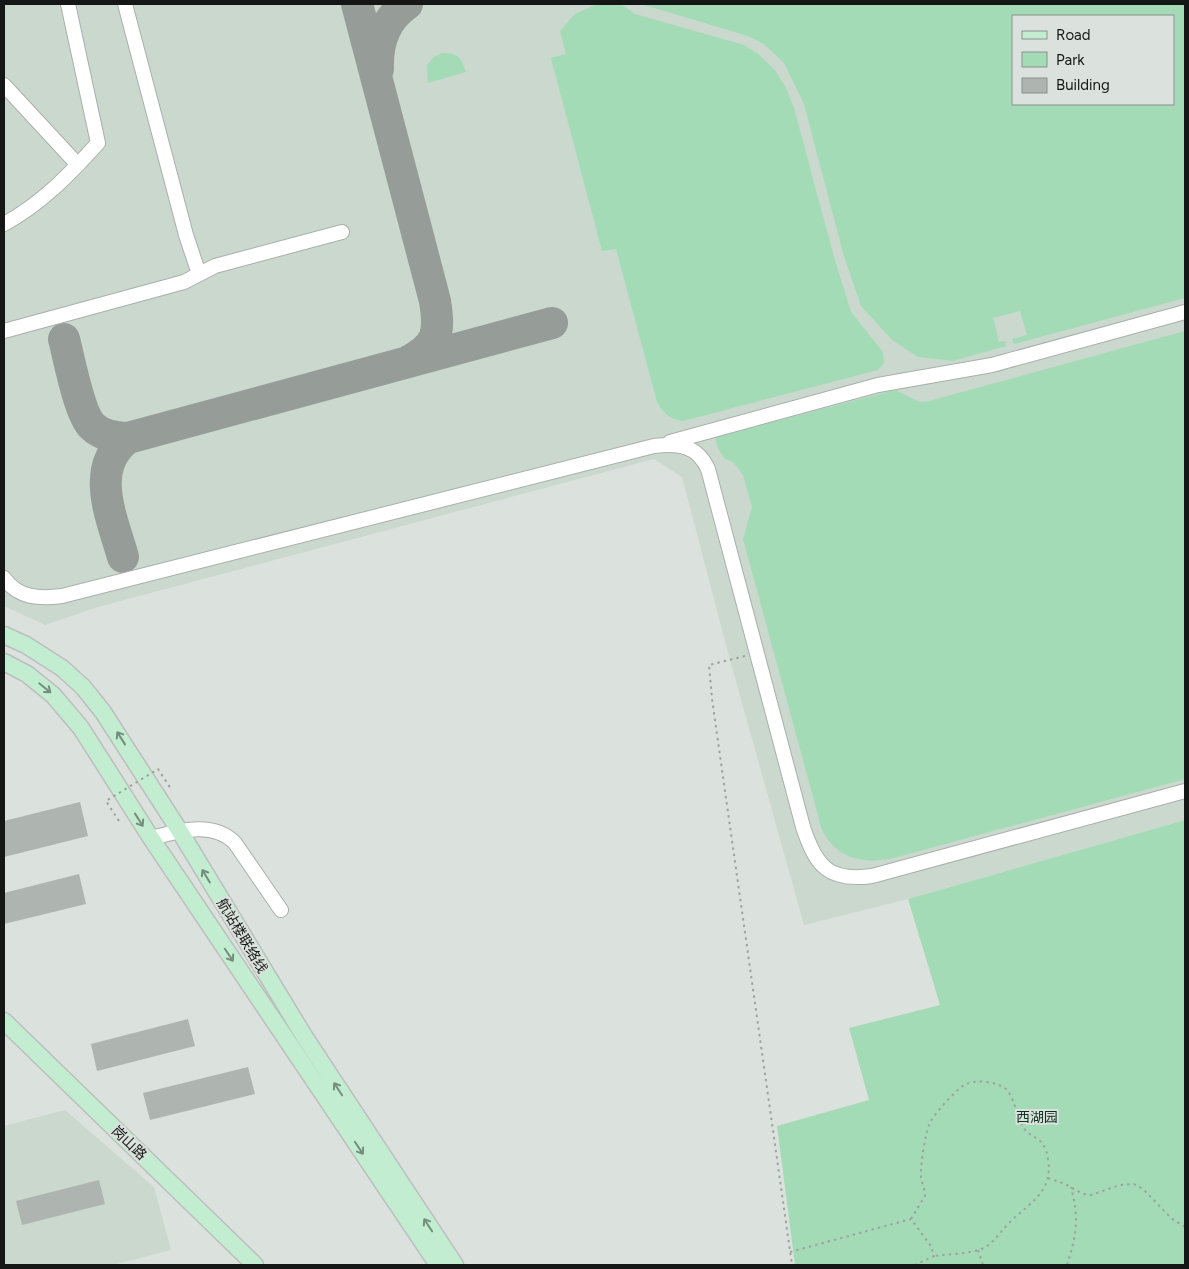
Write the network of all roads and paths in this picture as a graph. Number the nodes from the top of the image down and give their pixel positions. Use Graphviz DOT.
graph roads {
  1 [pos="68,4"];
  2 [pos="125,4"];
  3 [pos="4,85"];
  4 [pos="78,165"];
  5 [pos="4,224"];
  6 [pos="342,232"];
  7 [pos="199,274"];
  8 [pos="1185,312"];
  9 [pos="4,331"];
  10 [pos="654,446"];
  11 [pos="4,578"];
  12 [pos="4,635"];
  13 [pos="758,652"];
  14 [pos="4,662"];
  15 [pos="170,788"];
  16 [pos="1185,791"];
  17 [pos="119,821"];
  18 [pos="179,830"];
  19 [pos="151,838"];
  20 [pos="281,910"];
  21 [pos="4,1021"];
  22 [pos="1048,1178"];
  23 [pos="1071,1187"];
  24 [pos="911,1219"];
  25 [pos="1185,1227"];
  26 [pos="978,1250"];
  27 [pos="790,1252"];
  28 [pos="934,1256"];
  29 [pos="255,1265"];
  30 [pos="438,1265"];
  31 [pos="454,1265"];
  32 [pos="792,1265"];
  33 [pos="915,1265"];
  34 [pos="983,1265"];
  35 [pos="1067,1265"];
  1 -- 4 [label="lane"];
  2 -- 7 [label="lane"];
  3 -- 4 [label="lane"];
  4 -- 5 [label="lane"];
  6 -- 7 [label="lane"];
  7 -- 9 [label="lane"];
  8 -- 10 [label="lane"];
  10 -- 11 [label="lane"];
  10 -- 13 [label="lane"];
  18 -- 12 [label="main road, 航站楼联络线, one-way"];
  13 -- 16 [label="lane"];
  13 -- 27 [label="path"];
  14 -- 19 [label="main road, 航站楼联络线, one-way"];
  15 -- 17 [label="path, bridge"];
  18 -- 19 [label="lane"];
  18 -- 20 [label="lane"];
  31 -- 18 [label="main road, 航站楼联络线, one-way"];
  19 -- 30 [label="main road, 航站楼联络线, one-way"];
  21 -- 29 [label="main road, 岗山路"];
  22 -- 23 [label="path"];
  22 -- 24 [label="path"];
  22 -- 26 [label="path"];
  23 -- 25 [label="path"];
  23 -- 35 [label="path"];
  24 -- 27 [label="path"];
  24 -- 28 [label="path"];
  26 -- 28 [label="path"];
  26 -- 34 [label="path"];
  27 -- 32 [label="path"];
  28 -- 33 [label="path"];
}
